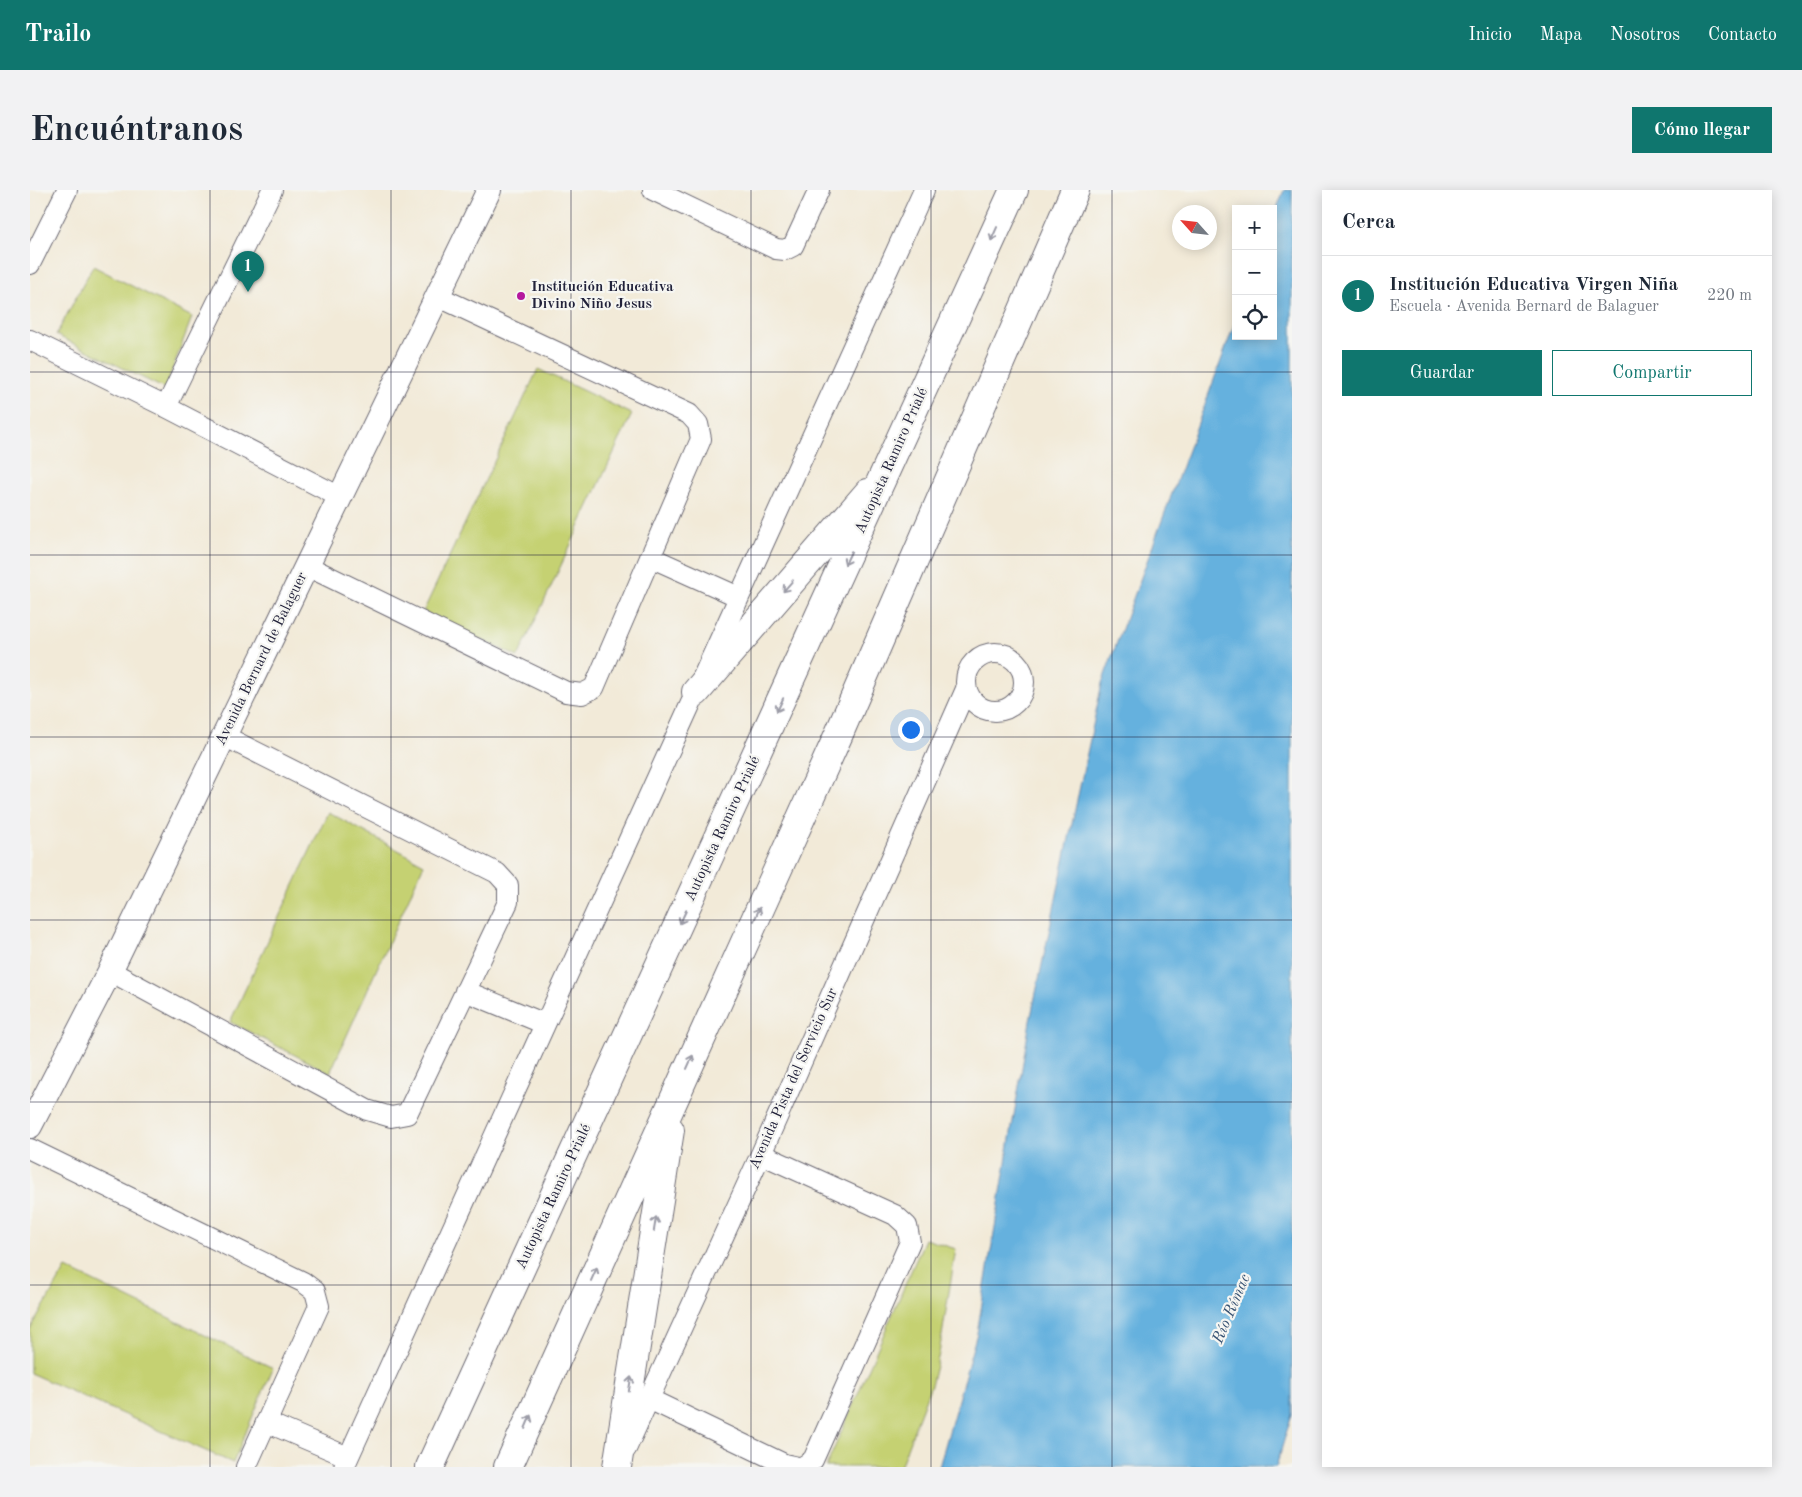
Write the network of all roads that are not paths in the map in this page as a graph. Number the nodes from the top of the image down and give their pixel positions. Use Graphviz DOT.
graph roads {
  1 [pos="67,190"];
  2 [pos="272,190"];
  3 [pos="489,190"];
  4 [pos="654,190"];
  5 [pos="818,190"];
  6 [pos="924,190"];
  7 [pos="1014,190"];
  8 [pos="1075,190"];
  9 [pos="30,264"];
  10 [pos="437,296"];
  11 [pos="30,340"];
  12 [pos="166,407"];
  13 [pos="888,469"];
  14 [pos="340,497"];
  15 [pos="650,557"];
  16 [pos="307,566"];
  17 [pos="739,597"];
  18 [pos="966,690"];
  19 [pos="696,692"];
  20 [pos="224,736"];
  21 [pos="110,971"];
  22 [pos="466,991"];
  23 [pos="545,1024"];
  24 [pos="676,1094"];
  25 [pos="30,1126"];
  26 [pos="30,1149"];
  27 [pos="761,1154"];
  28 [pos="649,1399"];
  29 [pos="266,1422"];
  30 [pos="346,1462"];
  31 [pos="246,1467"];
  32 [pos="430,1467"];
  33 [pos="508,1467"];
  34 [pos="618,1467"];
  35 [pos="798,1467"];
  36 [pos="802,1467"];
  1 -- 9 [label="street"];
  2 -- 12 [label="street"];
  3 -- 10 [label="street, Avenida Bernard de Balaguer"];
  4 -- 5 [label="street"];
  6 -- 17 [label="street"];
  7 -- 13 [label="highway, Autopista Ramiro Prialé, one-way"];
  24 -- 8 [label="highway, one-way"];
  10 -- 14 [label="street, Avenida Bernard de Balaguer"];
  10 -- 15 [label="street"];
  11 -- 12 [label="street"];
  12 -- 14 [label="street"];
  13 -- 19 [label="highway, one-way"];
  13 -- 32 [label="highway, Autopista Ramiro Prialé, one-way"];
  14 -- 16 [label="street, Avenida Bernard de Balaguer"];
  15 -- 16 [label="street"];
  15 -- 17 [label="street"];
  16 -- 20 [label="street, Avenida Bernard de Balaguer"];
  17 -- 19 [label="street"];
  18 -- 27 [label="street, Avenida Pista del Servicio Sur"];
  19 -- 23 [label="street"];
  20 -- 21 [label="street, Avenida Bernard de Balaguer"];
  20 -- 22 [label="street"];
  21 -- 22 [label="street"];
  21 -- 25 [label="street, Avenida Bernard de Balaguer"];
  22 -- 23 [label="street"];
  23 -- 30 [label="street"];
  33 -- 24 [label="highway, one-way"];
  34 -- 24 [label="highway, one-way"];
  26 -- 29 [label="street"];
  27 -- 28 [label="street, Avenida Pista del Servicio Sur"];
  27 -- 36 [label="street"];
  28 -- 34 [label="street, Avenida Pista del Servicio Sur"];
  28 -- 35 [label="street"];
  29 -- 30 [label="street"];
  29 -- 31 [label="street"];
}
